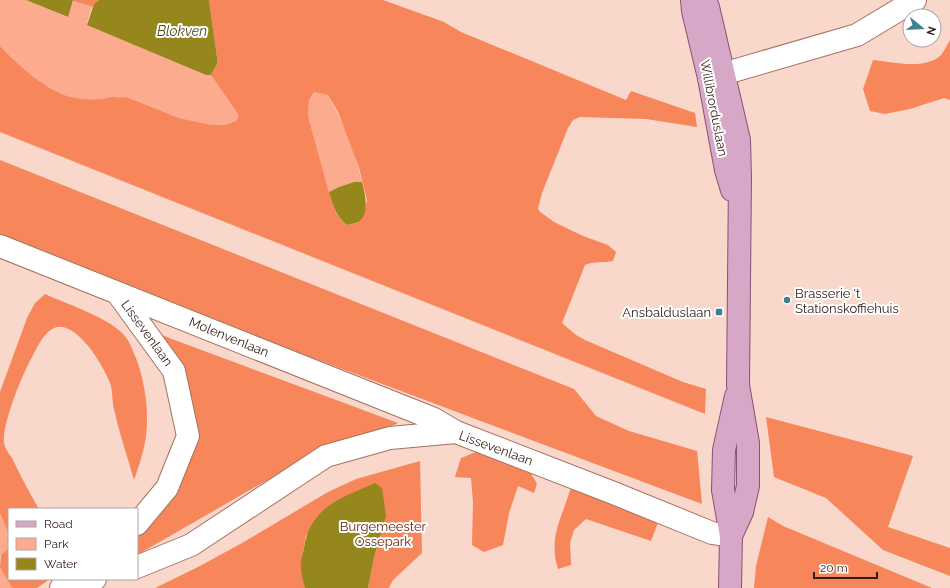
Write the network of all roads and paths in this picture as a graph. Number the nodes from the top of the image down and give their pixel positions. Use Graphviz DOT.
graph roads {
  1 [pos="692,0"];
  2 [pos="705,0"];
  3 [pos="915,0"];
  4 [pos="717,76"];
  5 [pos="0,246"];
  6 [pos="118,294"];
  7 [pos="456,432"];
  8 [pos="138,523"];
  9 [pos="731,536"];
  10 [pos="138,567"];
  11 [pos="90,580"];
  12 [pos="69,584"];
  13 [pos="730,588"];
  1 -- 4 [label="main road, Willibrorduslaan"];
  2 -- 4 [label="main road, Willibrorduslaan"];
  3 -- 4 [label="street"];
  4 -- 9 [label="main road, Willibrorduslaan"];
  5 -- 6 [label="street, Molenvenlaan"];
  6 -- 7 [label="street, Molenvenlaan"];
  6 -- 8 [label="street, Lissevenlaan"];
  7 -- 9 [label="street, Lissevenlaan"];
  7 -- 10 [label="street, Lissevenlaan"];
  9 -- 13 [label="main road"];
  11 -- 12 [label="street"];
}
